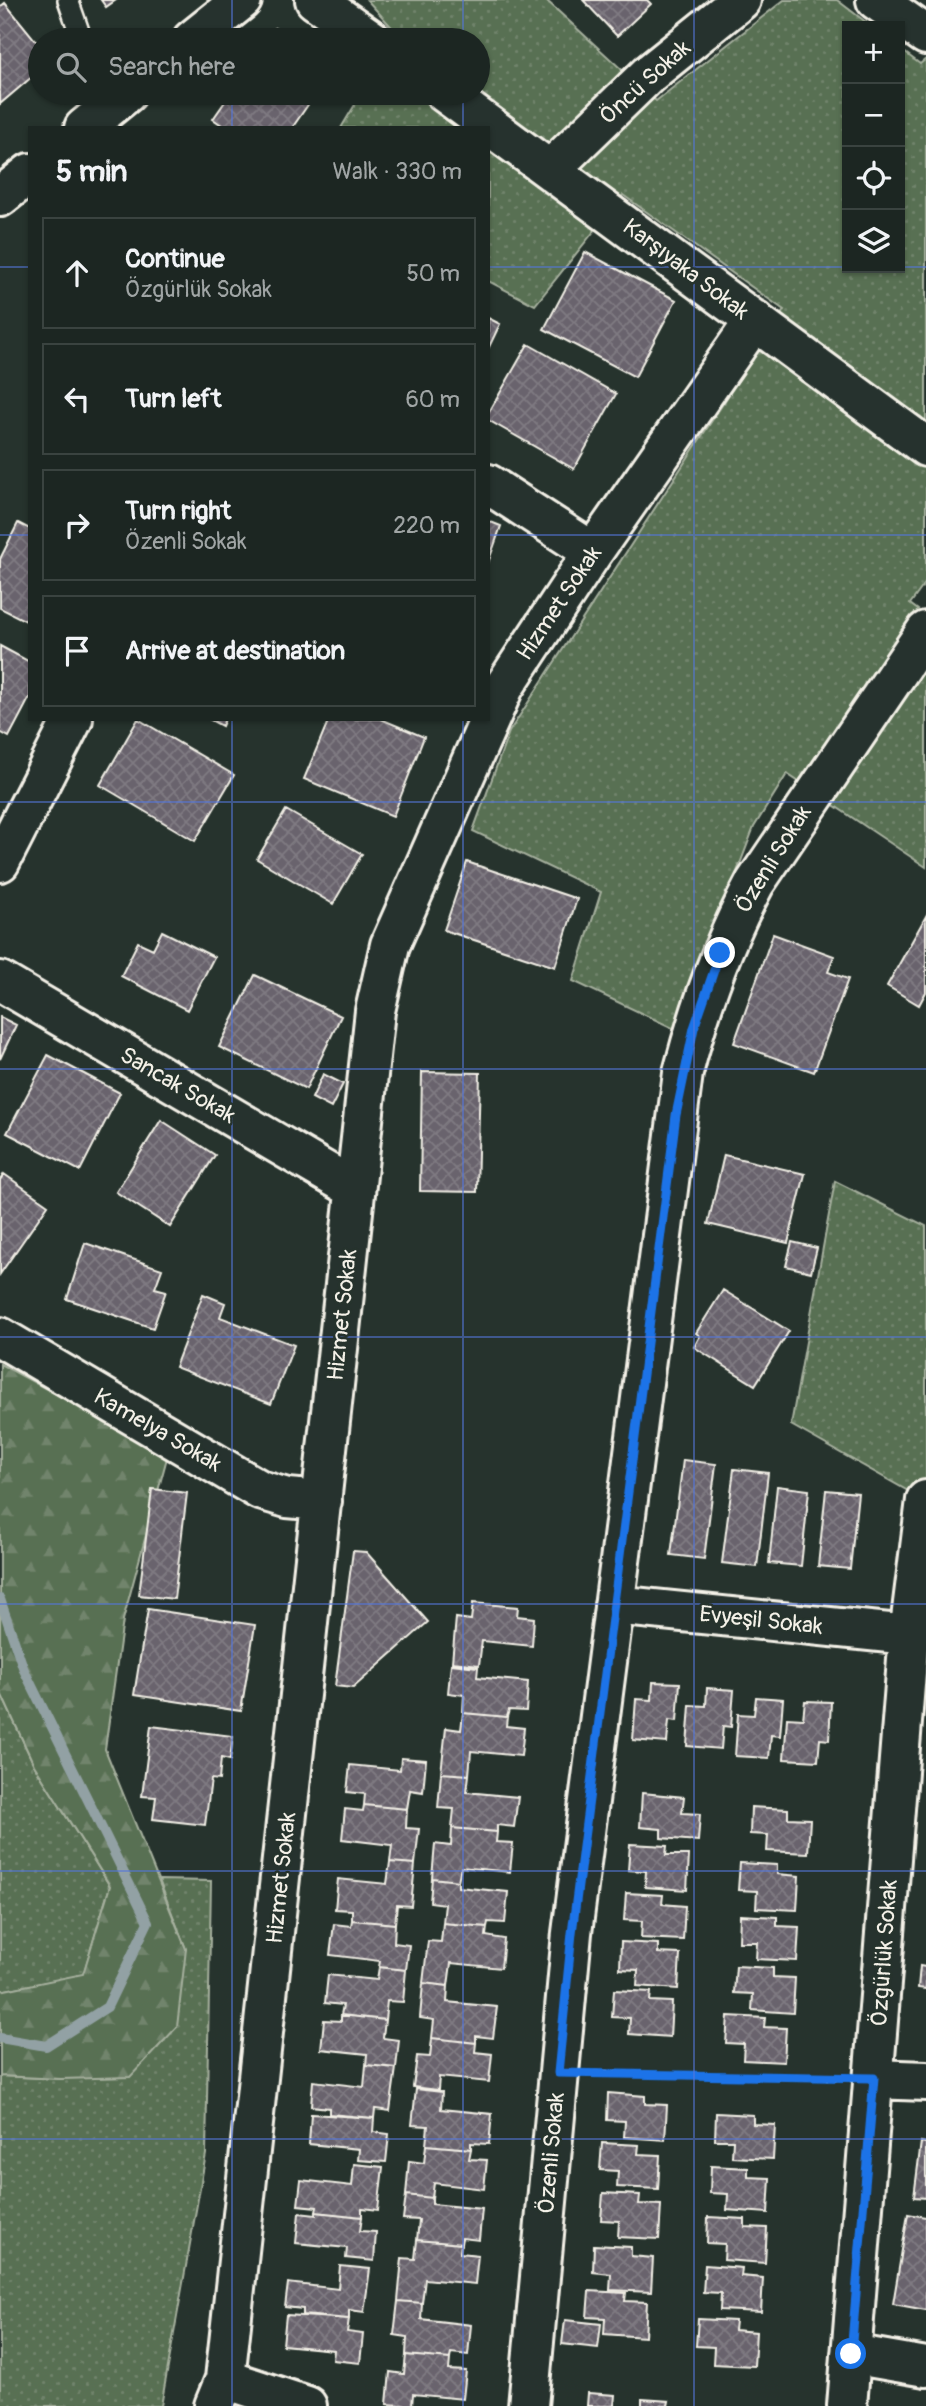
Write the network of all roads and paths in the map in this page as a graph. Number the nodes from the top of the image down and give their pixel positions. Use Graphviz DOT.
graph roads {
  1 [pos="68,0"];
  2 [pos="242,0"];
  3 [pos="315,0"];
  4 [pos="741,0"];
  5 [pos="876,0"];
  6 [pos="78,28"];
  7 [pos="207,28"];
  8 [pos="355,28"];
  9 [pos="926,35"];
  10 [pos="463,105"];
  11 [pos="552,168"];
  12 [pos="28,175"];
  13 [pos="0,197"];
  14 [pos="755,320"];
  15 [pos="926,447"];
  16 [pos="490,485"];
  17 [pos="593,552"];
  18 [pos="926,631"];
  19 [pos="490,719"];
  20 [pos="72,721"];
  21 [pos="489,721"];
  22 [pos="0,862"];
  23 [pos="0,981"];
  24 [pos="355,1189"];
  25 [pos="0,1338"];
  26 [pos="926,1500"];
  27 [pos="322,1501"];
  28 [pos="614,1605"];
  29 [pos="909,1635"];
  30 [pos="558,2073"];
  31 [pos="874,2078"];
  32 [pos="926,2081"];
  33 [pos="851,2354"];
  34 [pos="926,2367"];
  35 [pos="220,2393"];
  36 [pos="307,2406"];
  37 [pos="528,2406"];
  38 [pos="848,2406"];
  1 -- 6 [label="lane"];
  2 -- 7 [label="street"];
  3 -- 8 [label="street"];
  4 -- 11 [label="street, Öncü Sokak"];
  5 -- 9 [label="street"];
  10 -- 11 [label="street, Karşıyaka Sokak"];
  11 -- 14 [label="street, Karşıyaka Sokak"];
  12 -- 13 [label="street"];
  14 -- 15 [label="street, Karşıyaka Sokak"];
  14 -- 17 [label="street, Hizmet Sokak"];
  16 -- 17 [label="street"];
  17 -- 19 [label="street, Hizmet Sokak"];
  18 -- 28 [label="street, Özenli Sokak"];
  20 -- 22 [label="street"];
  21 -- 24 [label="street, Hizmet Sokak"];
  23 -- 24 [label="street, Sancak Sokak"];
  24 -- 27 [label="street, Hizmet Sokak"];
  25 -- 27 [label="street, Kamelya Sokak"];
  26 -- 29 [label="street, Özgürlük Sokak"];
  27 -- 35 [label="street, Hizmet Sokak"];
  28 -- 29 [label="street, Evyeşil Sokak"];
  28 -- 30 [label="street, Özenli Sokak"];
  29 -- 31 [label="street, Özgürlük Sokak"];
  30 -- 31 [label="path"];
  30 -- 37 [label="street, Özenli Sokak"];
  31 -- 32 [label="street"];
  31 -- 33 [label="street, Özgürlük Sokak"];
  33 -- 34 [label="street"];
  33 -- 38 [label="street, Özgürlük Sokak"];
  35 -- 36 [label="street"];
}
